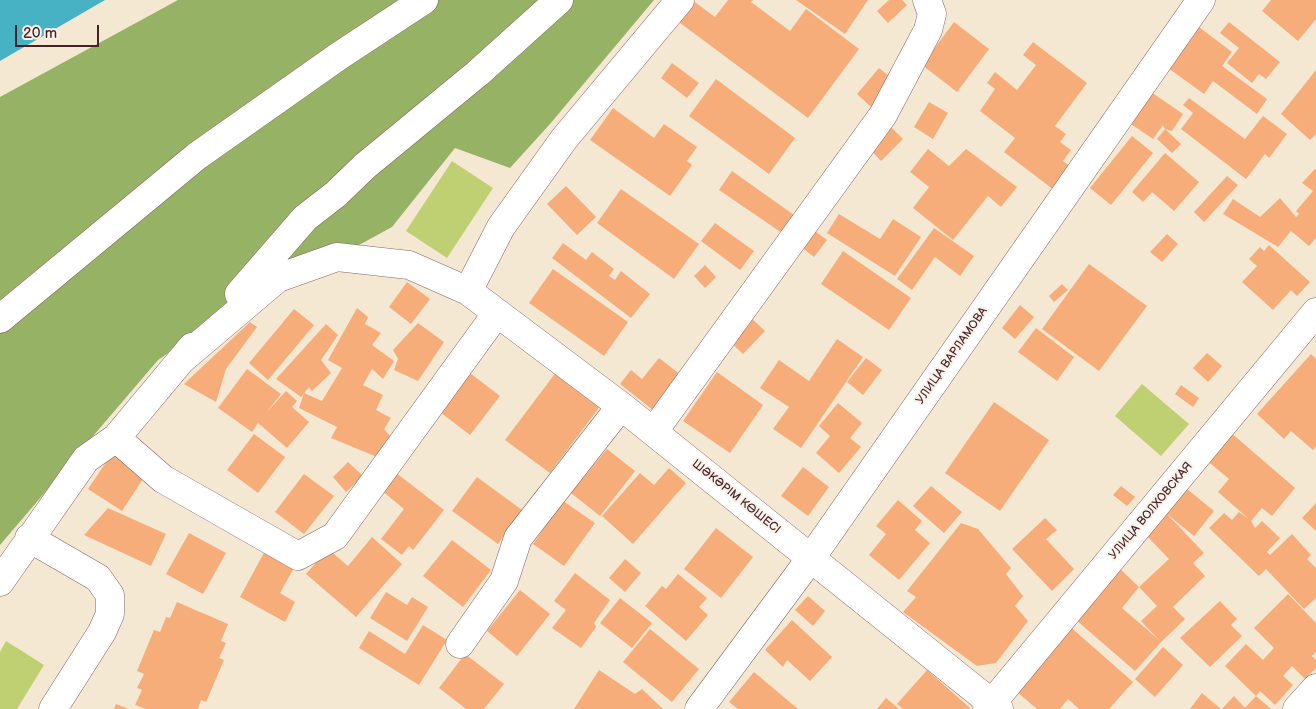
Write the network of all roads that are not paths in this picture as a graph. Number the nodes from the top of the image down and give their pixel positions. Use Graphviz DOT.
graph roads {
  1 [pos="424,0"];
  2 [pos="560,0"];
  3 [pos="680,0"];
  4 [pos="928,0"];
  5 [pos="1200,0"];
  6 [pos="468,291"];
  7 [pos="1316,312"];
  8 [pos="497,313"];
  9 [pos="0,319"];
  10 [pos="180,361"];
  11 [pos="621,406"];
  12 [pos="654,431"];
  13 [pos="116,438"];
  14 [pos="30,538"];
  15 [pos="811,558"];
  16 [pos="0,582"];
  17 [pos="460,644"];
  18 [pos="1316,688"];
  19 [pos="993,707"];
  20 [pos="53,709"];
  21 [pos="699,709"];
  22 [pos="1297,709"];
  1 -- 9 [label="street"];
  2 -- 10 [label="street"];
  3 -- 6 [label="street"];
  4 -- 12 [label="street"];
  5 -- 15 [label="street, УЛИЦА ВАРЛАМОВА"];
  6 -- 8 [label="street, ШӘКӘРІМ КӨШЕСІ"];
  6 -- 10 [label="street, ШӘКӘРІМ КӨШЕСІ"];
  7 -- 19 [label="street, УЛИЦА ВОЛХОВСКАЯ"];
  8 -- 11 [label="street, ШӘКӘРІМ КӨШЕСІ"];
  8 -- 13 [label="street"];
  10 -- 13 [label="street"];
  11 -- 12 [label="street, ШӘКӘРІМ КӨШЕСІ"];
  11 -- 17 [label="street"];
  12 -- 15 [label="street, ШӘКӘРІМ КӨШЕСІ"];
  13 -- 14 [label="street"];
  14 -- 16 [label="street"];
  14 -- 20 [label="street"];
  15 -- 19 [label="street, ШӘКӘРІМ КӨШЕСІ"];
  15 -- 21 [label="street, УЛИЦА ВАРЛАМОВА"];
  18 -- 22 [label="street"];
}
